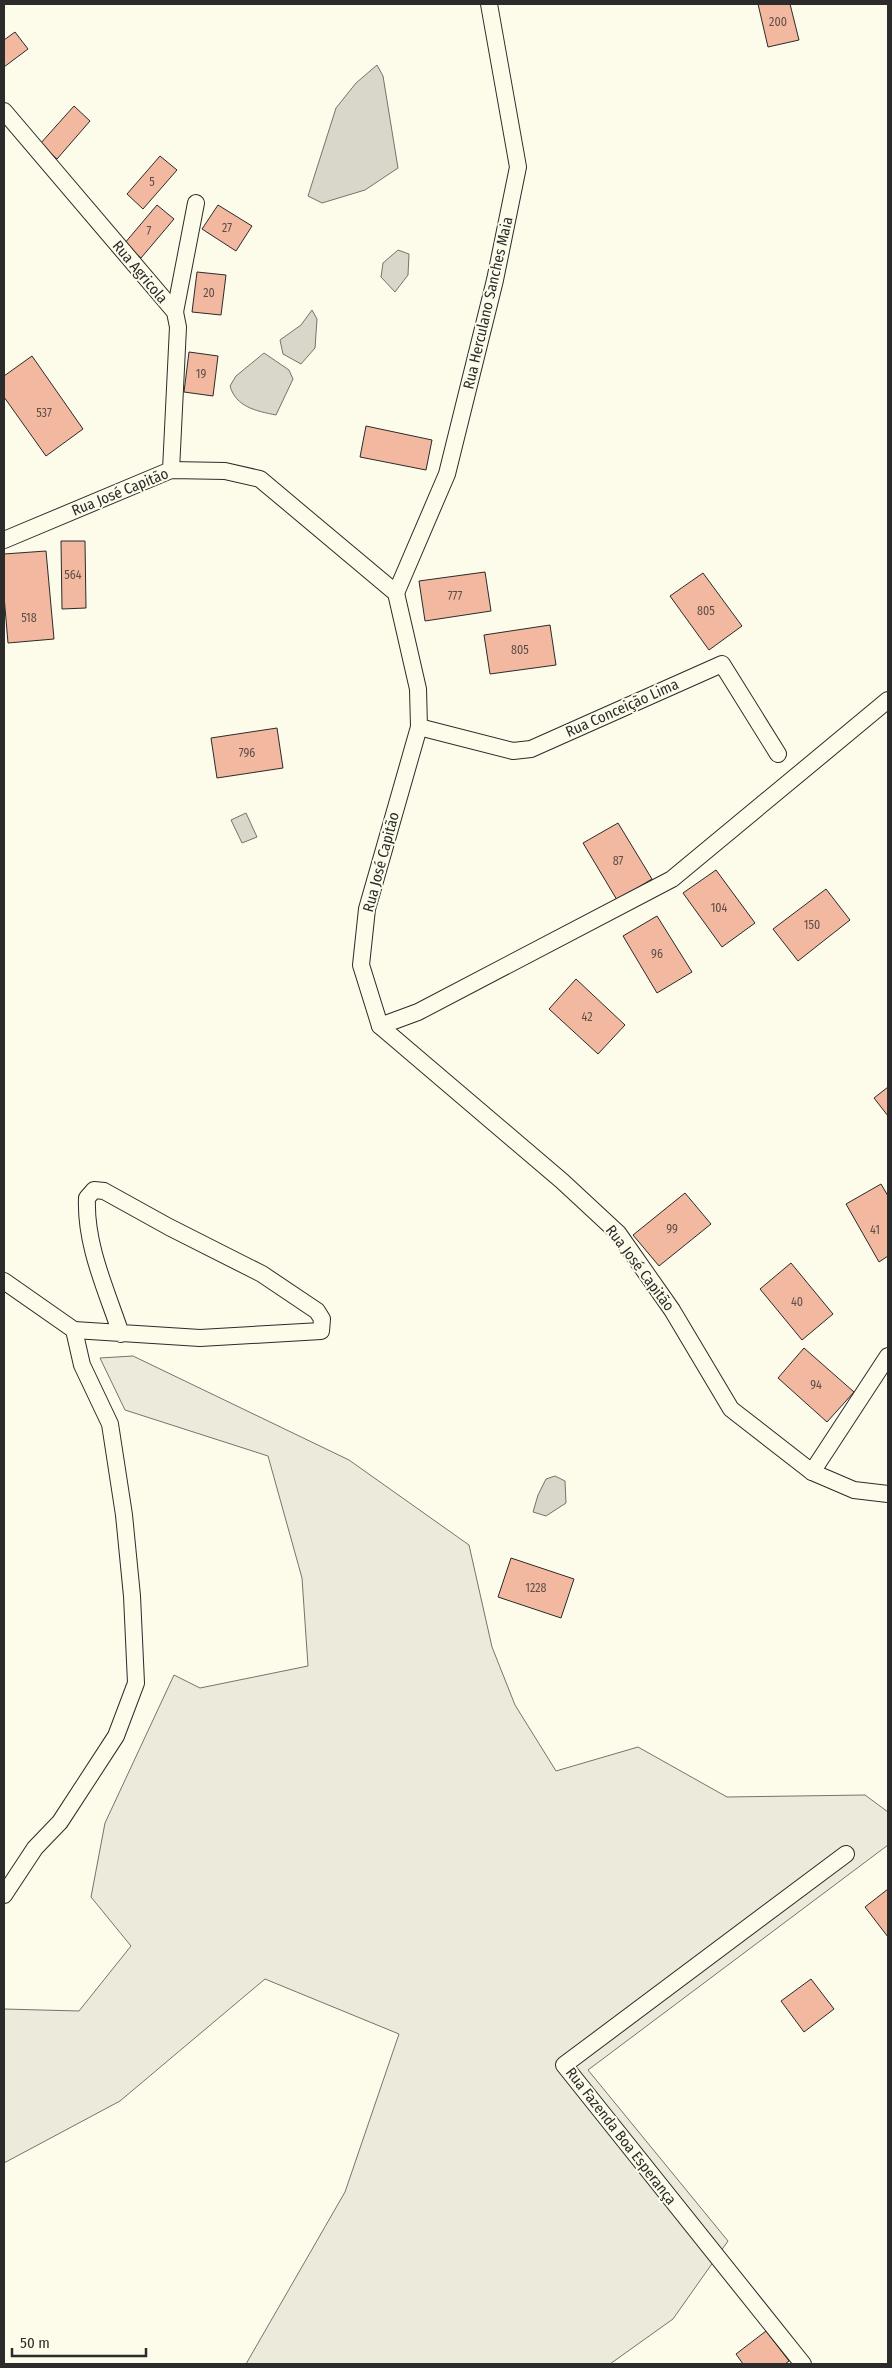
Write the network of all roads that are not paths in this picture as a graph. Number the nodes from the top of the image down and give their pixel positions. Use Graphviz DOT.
graph roads {
  1 [pos="492,4"];
  2 [pos="4,111"];
  3 [pos="196,203"];
  4 [pos="175,312"];
  5 [pos="171,470"];
  6 [pos="4,540"];
  7 [pos="396,593"];
  8 [pos="888,700"];
  9 [pos="419,727"];
  10 [pos="778,754"];
  11 [pos="380,1026"];
  12 [pos="4,1281"];
  13 [pos="74,1330"];
  14 [pos="121,1334"];
  15 [pos="888,1356"];
  16 [pos="812,1472"];
  17 [pos="888,1494"];
  18 [pos="846,1854"];
  19 [pos="4,1895"];
  20 [pos="804,2364"];
  1 -- 7 [label="street, Rua Herculano Sanches Maia"];
  2 -- 4 [label="street, Rua Agricola"];
  3 -- 4 [label="street"];
  4 -- 5 [label="street, Rua Agricola"];
  5 -- 6 [label="street, Rua José Capitão"];
  5 -- 7 [label="street, Rua José Capitão"];
  7 -- 9 [label="street, Rua José Capitão"];
  8 -- 11 [label="street"];
  9 -- 10 [label="street, Rua Conceição Lima"];
  9 -- 11 [label="street, Rua José Capitão"];
  11 -- 16 [label="street, Rua José Capitão"];
  12 -- 13 [label="street"];
  13 -- 14 [label="street"];
  13 -- 19 [label="street"];
  14 -- 14 [label="street"];
  15 -- 16 [label="street"];
  16 -- 17 [label="street, Rua José Capitão"];
  18 -- 20 [label="street, Rua Fazenda Boa Esperança"];
}
